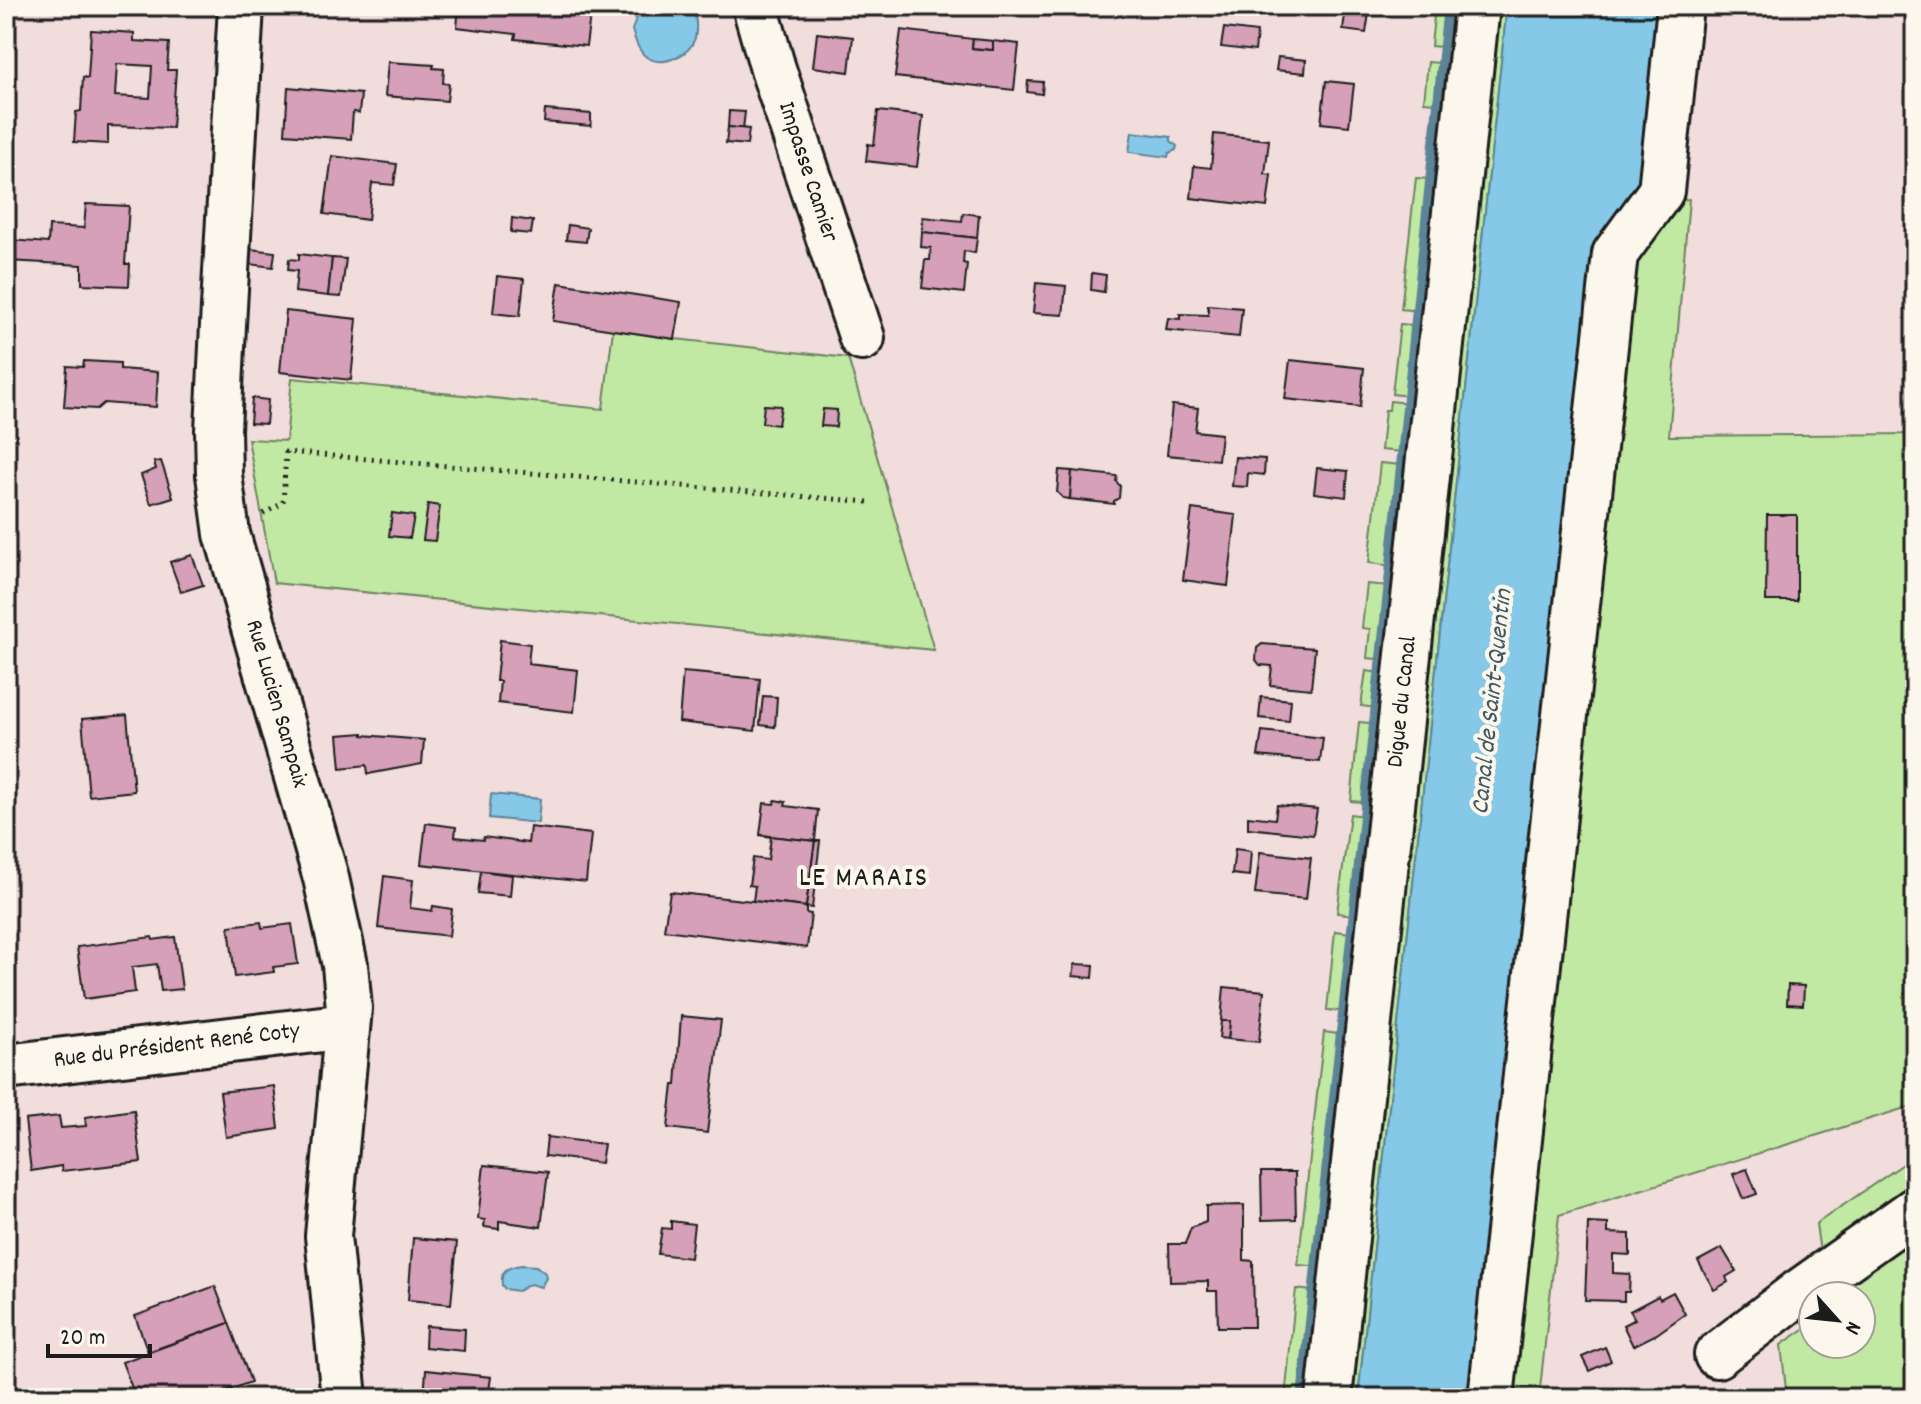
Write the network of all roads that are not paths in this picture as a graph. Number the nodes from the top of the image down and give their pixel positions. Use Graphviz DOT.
graph roads {
  1 [pos="241,6"];
  2 [pos="755,6"];
  3 [pos="1477,6"];
  4 [pos="1680,6"];
  5 [pos="862,338"];
  6 [pos="347,1026"];
  7 [pos="6,1067"];
  8 [pos="1915,1210"];
  9 [pos="1717,1355"];
  10 [pos="344,1398"];
  11 [pos="1329,1398"];
  12 [pos="1491,1398"];
  1 -- 6 [label="street, Rue Lucien Sampaix"];
  2 -- 5 [label="street, Impasse Camier"];
  3 -- 11 [label="street, Digue du Canal"];
  4 -- 12 [label="street"];
  6 -- 7 [label="street, Rue du Président René Coty"];
  6 -- 10 [label="street, Rue Lucien Sampaix"];
  8 -- 9 [label="street"];
}
